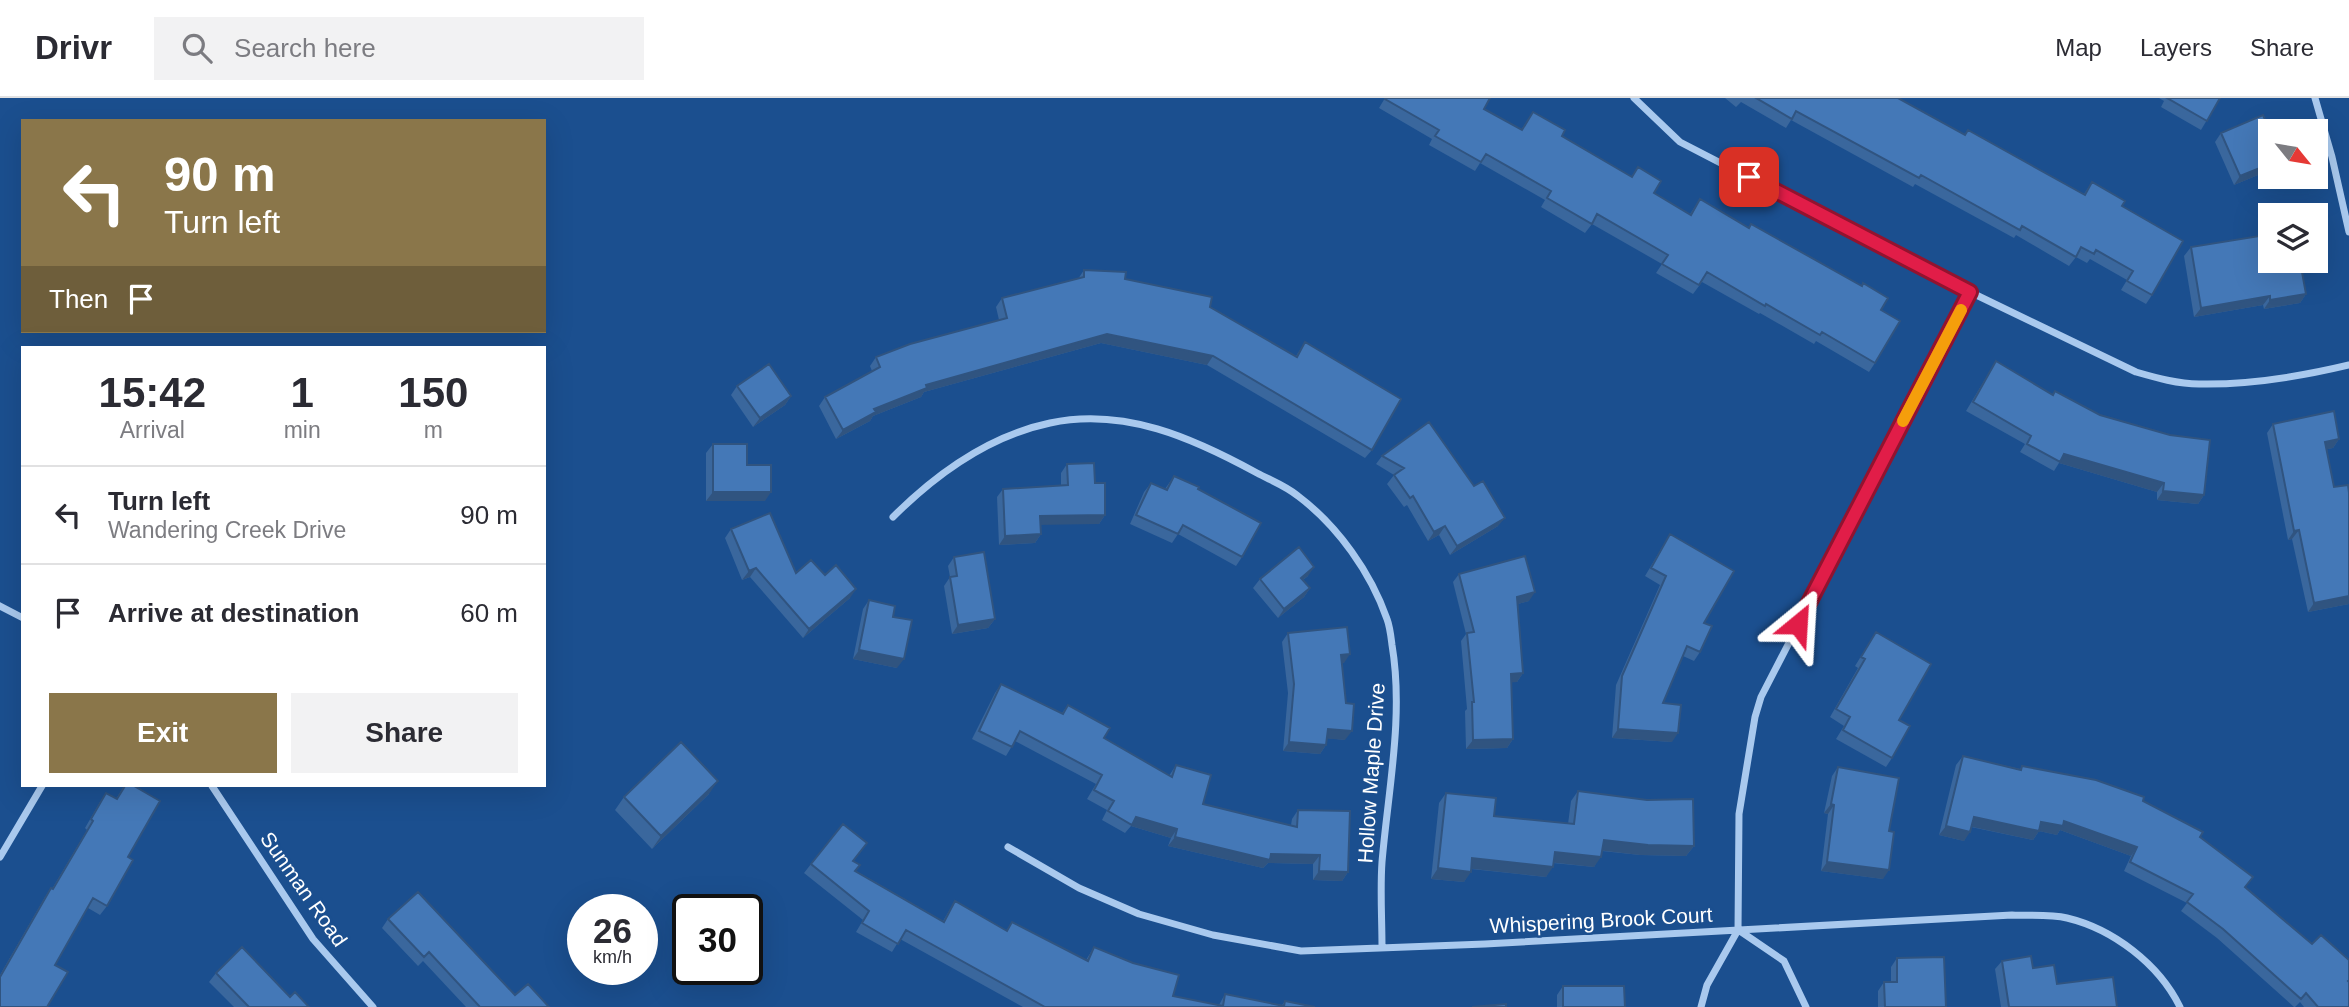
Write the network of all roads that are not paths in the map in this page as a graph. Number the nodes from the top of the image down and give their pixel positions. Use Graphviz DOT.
graph roads {
  1 [pos="1634,98"];
  2 [pos="2315,98"];
  3 [pos="2349,232"];
  4 [pos="1970,292"];
  5 [pos="2349,365"];
  6 [pos="893,517"];
  7 [pos="0,606"];
  8 [pos="21,617"];
  9 [pos="41,787"];
  10 [pos="213,787"];
  11 [pos="1008,846"];
  12 [pos="0,857"];
  13 [pos="1738,930"];
  14 [pos="1382,947"];
  15 [pos="373,1007"];
  16 [pos="1701,1007"];
  17 [pos="1806,1007"];
  18 [pos="2180,1007"];
  1 -- 4 [label="street"];
  2 -- 3 [label="street"];
  4 -- 5 [label="street"];
  4 -- 13 [label="street"];
  6 -- 14 [label="street, Hollow Maple Drive"];
  7 -- 8 [label="street"];
  9 -- 12 [label="street"];
  10 -- 15 [label="street, Sunman Road"];
  11 -- 14 [label="street, Whispering Brook Court"];
  13 -- 14 [label="street, Whispering Brook Court"];
  13 -- 16 [label="street"];
  13 -- 17 [label="street"];
  13 -- 18 [label="street, Whispering Brook Court"];
}
